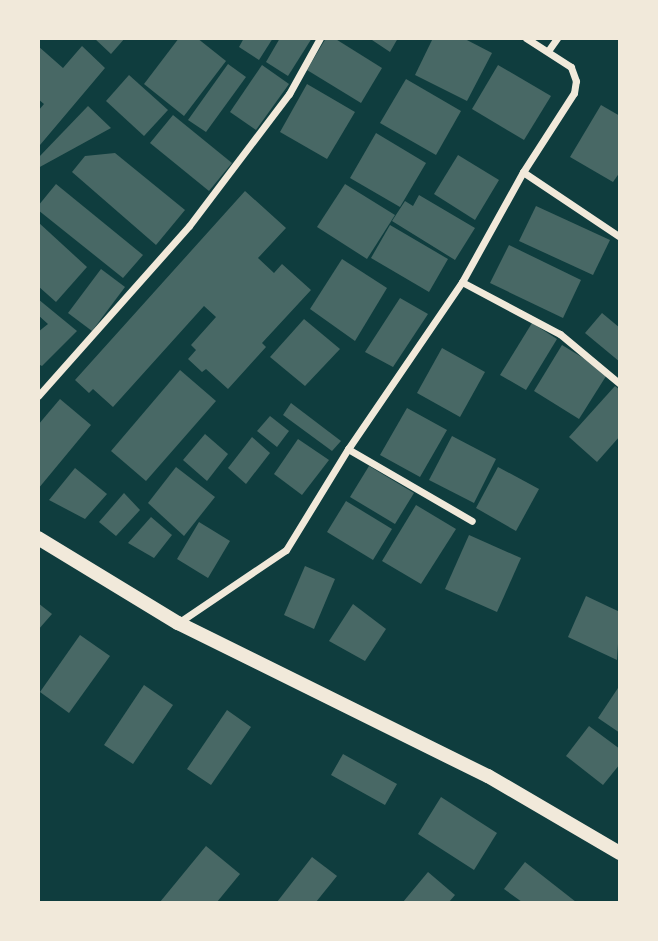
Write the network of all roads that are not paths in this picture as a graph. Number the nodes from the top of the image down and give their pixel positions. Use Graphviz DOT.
graph roads {
  1 [pos="320,38"];
  2 [pos="526,38"];
  3 [pos="557,38"];
  4 [pos="548,51"];
  5 [pos="523,172"];
  6 [pos="620,237"];
  7 [pos="462,282"];
  8 [pos="620,384"];
  9 [pos="38,396"];
  10 [pos="348,449"];
  11 [pos="472,522"];
  12 [pos="38,538"];
  13 [pos="178,623"];
  14 [pos="620,853"];
  1 -- 9 [label="street"];
  2 -- 4 [label="street"];
  3 -- 4 [label="street"];
  4 -- 5 [label="street"];
  5 -- 6 [label="street"];
  5 -- 7 [label="street"];
  7 -- 8 [label="street"];
  7 -- 10 [label="street"];
  10 -- 11 [label="street"];
  10 -- 13 [label="street"];
  12 -- 13 [label="main road"];
  13 -- 14 [label="main road"];
}
